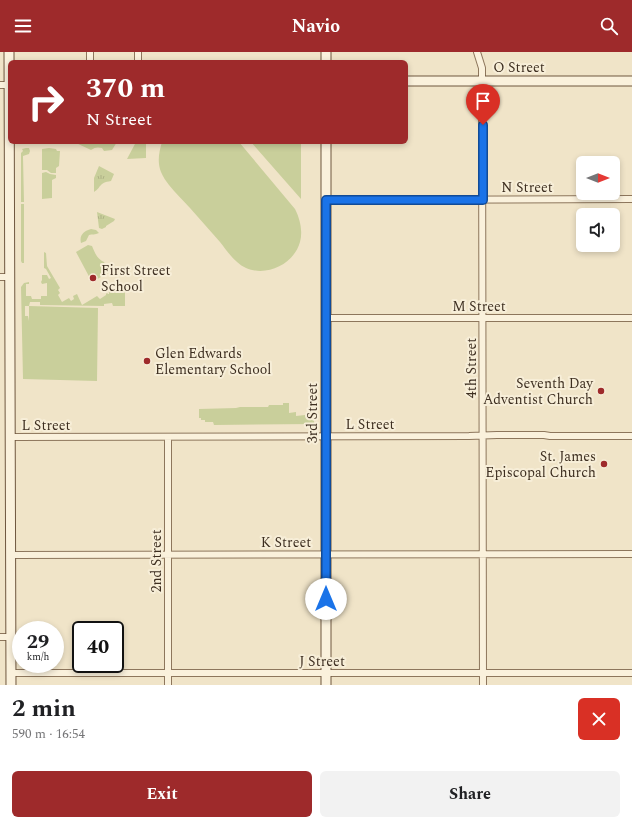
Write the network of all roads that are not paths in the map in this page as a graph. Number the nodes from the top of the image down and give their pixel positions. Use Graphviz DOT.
graph roads {
  1 [pos="477,52"];
  2 [pos="8,63"];
  3 [pos="408,81"];
  4 [pos="482,81"];
  5 [pos="632,81"];
  6 [pos="6,85"];
  7 [pos="326,144"];
  8 [pos="632,199"];
  9 [pos="326,200"];
  10 [pos="483,200"];
  11 [pos="0,277"];
  12 [pos="10,277"];
  13 [pos="326,318"];
  14 [pos="483,318"];
  15 [pos="632,318"];
  16 [pos="326,436"];
  17 [pos="483,436"];
  18 [pos="632,436"];
  19 [pos="11,437"];
  20 [pos="168,437"];
  21 [pos="168,554"];
  22 [pos="326,554"];
  23 [pos="483,554"];
  24 [pos="632,554"];
  25 [pos="11,555"];
  26 [pos="0,637"];
  27 [pos="11,637"];
  28 [pos="11,673"];
  29 [pos="168,673"];
  30 [pos="326,673"];
  31 [pos="483,673"];
  32 [pos="632,673"];
  33 [pos="11,685"];
  34 [pos="168,685"];
  35 [pos="326,685"];
  36 [pos="483,685"];
  1 -- 4 [label="street, 4th Street"];
  2 -- 6 [label="street"];
  3 -- 4 [label="street, O Street"];
  4 -- 5 [label="street, O Street"];
  4 -- 10 [label="street, 4th Street"];
  6 -- 12 [label="street"];
  7 -- 9 [label="street, 3rd Street"];
  8 -- 10 [label="street, N Street"];
  9 -- 10 [label="street, N Street"];
  9 -- 13 [label="street, 3rd Street"];
  10 -- 14 [label="street, 4th Street"];
  11 -- 12 [label="street"];
  12 -- 19 [label="street"];
  13 -- 14 [label="street, M Street"];
  13 -- 16 [label="street, 3rd Street"];
  14 -- 15 [label="street, M Street"];
  14 -- 17 [label="street, 4th Street"];
  16 -- 17 [label="street, L Street"];
  16 -- 20 [label="street, L Street"];
  16 -- 22 [label="street, 3rd Street"];
  17 -- 18 [label="street, L Street"];
  17 -- 23 [label="street, 4th Street"];
  19 -- 20 [label="street, L Street"];
  19 -- 25 [label="street"];
  20 -- 21 [label="street, 2nd Street"];
  21 -- 22 [label="street, K Street"];
  21 -- 25 [label="street, K Street"];
  21 -- 29 [label="street, 2nd Street"];
  22 -- 23 [label="street, K Street"];
  22 -- 30 [label="street, 3rd Street"];
  23 -- 24 [label="street, K Street"];
  23 -- 31 [label="street, 4th Street"];
  25 -- 27 [label="street"];
  26 -- 27 [label="street"];
  27 -- 28 [label="street"];
  28 -- 29 [label="street, J Street"];
  28 -- 33 [label="street"];
  29 -- 30 [label="street, J Street"];
  29 -- 34 [label="street, 2nd Street"];
  30 -- 31 [label="street, J Street"];
  30 -- 35 [label="street, 3rd Street"];
  31 -- 32 [label="street, J Street"];
  31 -- 36 [label="street, 4th Street"];
}
